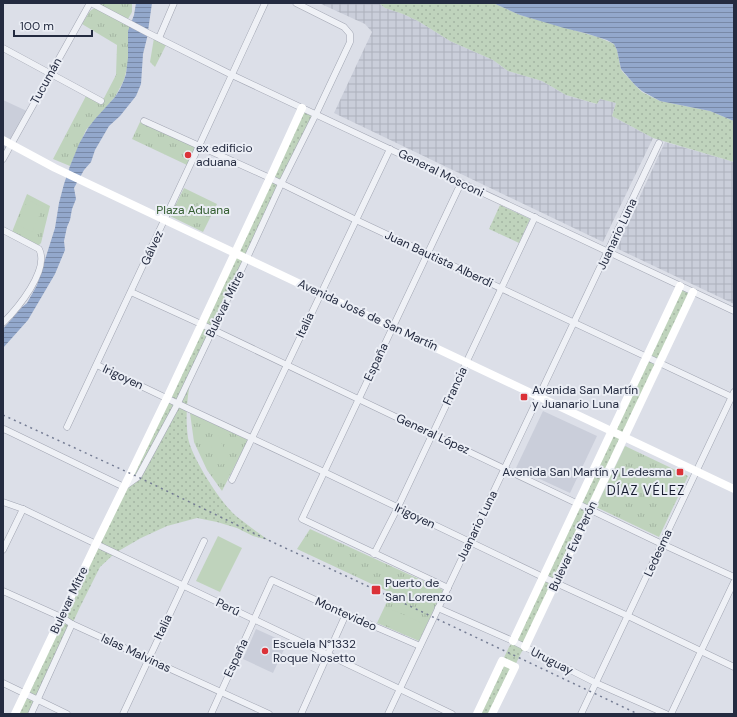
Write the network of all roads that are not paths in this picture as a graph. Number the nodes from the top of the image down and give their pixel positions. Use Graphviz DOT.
graph roads {
  1 [pos="90,3"];
  2 [pos="174,3"];
  3 [pos="265,3"];
  4 [pos="296,3"];
  5 [pos="160,38"];
  6 [pos="3,48"];
  7 [pos="50,74"];
  8 [pos="232,75"];
  9 [pos="101,101"];
  10 [pos="302,108"];
  11 [pos="315,114"];
  12 [pos="144,121"];
  13 [pos="3,140"];
  14 [pos="659,143"];
  15 [pos="11,144"];
  16 [pos="199,146"];
  17 [pos="390,149"];
  18 [pos="3,159"];
  19 [pos="270,178"];
  20 [pos="461,183"];
  21 [pos="281,184"];
  22 [pos="535,218"];
  23 [pos="165,220"];
  24 [pos="356,220"];
  25 [pos="3,230"];
  26 [pos="234,252"];
  27 [pos="608,252"];
  28 [pos="428,254"];
  29 [pos="247,258"];
  30 [pos="680,286"];
  31 [pos="502,289"];
  32 [pos="131,292"];
  33 [pos="692,292"];
  34 [pos="320,293"];
  35 [pos="734,311"];
  36 [pos="3,323"];
  37 [pos="574,323"];
  38 [pos="201,324"];
  39 [pos="392,327"];
  40 [pos="212,330"];
  41 [pos="647,357"];
  42 [pos="466,362"];
  43 [pos="659,363"];
  44 [pos="97,365"];
  45 [pos="286,365"];
  46 [pos="540,396"];
  47 [pos="733,396"];
  48 [pos="167,398"];
  49 [pos="359,399"];
  50 [pos="178,403"];
  51 [pos="67,427"];
  52 [pos="4,430"];
  53 [pos="612,431"];
  54 [pos="432,434"];
  55 [pos="625,436"];
  56 [pos="252,438"];
  57 [pos="505,468"];
  58 [pos="697,471"];
  59 [pos="324,472"];
  60 [pos="232,480"];
  61 [pos="124,487"];
  62 [pos="734,489"];
  63 [pos="3,502"];
  64 [pos="578,503"];
  65 [pos="398,507"];
  66 [pos="23,509"];
  67 [pos="590,509"];
  68 [pos="204,541"];
  69 [pos="470,542"];
  70 [pos="96,544"];
  71 [pos="662,544"];
  72 [pos="3,550"];
  73 [pos="374,554"];
  74 [pos="543,577"];
  75 [pos="734,577"];
  76 [pos="272,580"];
  77 [pos="734,582"];
  78 [pos="556,583"];
  79 [pos="183,586"];
  80 [pos="448,588"];
  81 [pos="3,591"];
  82 [pos="438,608"];
  83 [pos="346,614"];
  84 [pos="628,616"];
  85 [pos="61,617"];
  86 [pos="254,620"];
  87 [pos="72,624"];
  88 [pos="513,641"];
  89 [pos="420,646"];
  90 [pos="525,648"];
  91 [pos="701,651"];
  92 [pos="328,655"];
  93 [pos="149,659"];
  94 [pos="734,667"];
  95 [pos="3,683"];
  96 [pos="596,683"];
  97 [pos="400,689"];
  98 [pos="220,692"];
  99 [pos="25,694"];
  100 [pos="38,700"];
  101 [pos="15,714"];
  102 [pos="31,714"];
  103 [pos="67,714"];
  104 [pos="123,714"];
  105 [pos="211,714"];
  106 [pos="269,714"];
  107 [pos="301,714"];
  108 [pos="388,714"];
  109 [pos="452,714"];
  110 [pos="477,714"];
  111 [pos="492,714"];
  112 [pos="581,714"];
  113 [pos="666,714"];
  114 [pos="670,714"];
  1 -- 5 [label="street, General Mosconi"];
  1 -- 7 [label="street, Tucumán"];
  2 -- 5 [label="street"];
  3 -- 8 [label="street, Gálvez"];
  4 -- 11 [label="street, Bulevar Mitre"];
  5 -- 8 [label="street, General Mosconi"];
  6 -- 7 [label="street"];
  7 -- 9 [label="street"];
  7 -- 15 [label="street, Tucumán"];
  8 -- 10 [label="street, General Mosconi"];
  8 -- 16 [label="street, Gálvez"];
  10 -- 11 [label="street, General Mosconi"];
  10 -- 19 [label="street, Bulevar Mitre"];
  11 -- 17 [label="street, General Mosconi"];
  11 -- 21 [label="street, Bulevar Mitre"];
  12 -- 16 [label="street, Juan Bautista Alberdi"];
  13 -- 15 [label="street, Avenida José de San Martín"];
  14 -- 27 [label="street, Juanario Luna"];
  15 -- 18 [label="street, Tucumán"];
  15 -- 23 [label="street, Avenida José de San Martín"];
  16 -- 19 [label="street, Juan Bautista Alberdi"];
  16 -- 23 [label="street, Gálvez"];
  17 -- 20 [label="street, General Mosconi"];
  17 -- 24 [label="street, Italia"];
  19 -- 21 [label="street, Juan Bautista Alberdi"];
  19 -- 26 [label="street, Bulevar Mitre"];
  20 -- 22 [label="street, General Mosconi"];
  20 -- 28 [label="street, España"];
  21 -- 24 [label="street, Juan Bautista Alberdi"];
  21 -- 29 [label="street, Bulevar Mitre"];
  22 -- 27 [label="street, General Mosconi"];
  22 -- 31 [label="street, Francia"];
  23 -- 26 [label="street, Avenida José de San Martín"];
  23 -- 32 [label="street, Gálvez"];
  24 -- 28 [label="street, Juan Bautista Alberdi"];
  24 -- 34 [label="street, Italia"];
  25 -- 36 [label="street"];
  26 -- 29 [label="street, Avenida José de San Martín"];
  26 -- 38 [label="street, Bulevar Mitre"];
  27 -- 30 [label="street, General Mosconi"];
  27 -- 37 [label="street, Juanario Luna"];
  28 -- 31 [label="street, Juan Bautista Alberdi"];
  28 -- 39 [label="street, España"];
  29 -- 34 [label="street, Avenida José de San Martín"];
  29 -- 40 [label="street, Bulevar Mitre"];
  30 -- 33 [label="street, General Mosconi"];
  30 -- 41 [label="street, Bulevar Eva Perón"];
  31 -- 37 [label="street, Juan Bautista Alberdi"];
  31 -- 42 [label="street, Francia"];
  32 -- 38 [label="street, General López"];
  32 -- 44 [label="street, Gálvez"];
  33 -- 35 [label="street, General Mosconi"];
  33 -- 43 [label="street, Bulevar Eva Perón"];
  34 -- 39 [label="street, Avenida José de San Martín"];
  34 -- 45 [label="street, Italia"];
  37 -- 41 [label="street, Juan Bautista Alberdi"];
  37 -- 46 [label="street, Juanario Luna"];
  38 -- 40 [label="street, General López"];
  38 -- 48 [label="street, Bulevar Mitre"];
  39 -- 42 [label="street, Avenida José de San Martín"];
  39 -- 49 [label="street, España"];
  40 -- 45 [label="street, General López"];
  40 -- 50 [label="street, Bulevar Mitre"];
  41 -- 43 [label="street, Juan Bautista Alberdi"];
  41 -- 53 [label="street, Bulevar Eva Perón"];
  42 -- 46 [label="street, Avenida José de San Martín"];
  42 -- 54 [label="street, Francia"];
  43 -- 47 [label="street, Juan Bautista Alberdi"];
  43 -- 55 [label="street, Bulevar Eva Perón"];
  44 -- 48 [label="street, Irigoyen"];
  44 -- 51 [label="street, Gálvez"];
  45 -- 49 [label="street, General López"];
  45 -- 56 [label="street, Italia"];
  46 -- 53 [label="street, Avenida José de San Martín"];
  46 -- 57 [label="street, Juanario Luna"];
  47 -- 58 [label="street, Ledesma"];
  48 -- 50 [label="street, Irigoyen"];
  48 -- 61 [label="street, Bulevar Mitre"];
  49 -- 54 [label="street, General López"];
  49 -- 59 [label="street, España"];
  50 -- 56 [label="street, Irigoyen"];
  50 -- 61 [label="street, Bulevar Mitre"];
  52 -- 61 [label="street"];
  53 -- 55 [label="street, Avenida José de San Martín"];
  53 -- 64 [label="street, Bulevar Eva Perón"];
  54 -- 57 [label="street, General López"];
  54 -- 65 [label="street, Francia"];
  55 -- 58 [label="street, Avenida José de San Martín"];
  55 -- 67 [label="street, Bulevar Eva Perón"];
  56 -- 59 [label="street, Irigoyen"];
  56 -- 60 [label="street, Italia"];
  57 -- 64 [label="street, General López"];
  57 -- 69 [label="street, Juanario Luna"];
  58 -- 62 [label="street, Avenida José de San Martín"];
  58 -- 71 [label="street, Ledesma"];
  59 -- 65 [label="street, Irigoyen"];
  59 -- 73 [label="street, España"];
  61 -- 70 [label="street, Bulevar Mitre"];
  63 -- 66 [label="street, Perú"];
  64 -- 67 [label="street, General López"];
  64 -- 74 [label="street, Bulevar Eva Perón"];
  65 -- 69 [label="street, Irigoyen"];
  65 -- 73 [label="street, Francia"];
  66 -- 70 [label="street, Perú"];
  66 -- 72 [label="street"];
  67 -- 71 [label="street, General López"];
  67 -- 78 [label="street, Bulevar Eva Perón"];
  68 -- 79 [label="street, Italia"];
  69 -- 74 [label="street, Irigoyen"];
  69 -- 80 [label="street, Juanario Luna"];
  70 -- 79 [label="street, Perú"];
  70 -- 85 [label="street, Bulevar Mitre"];
  71 -- 75 [label="street, General López"];
  71 -- 84 [label="street, Ledesma"];
  73 -- 80 [label="street"];
  74 -- 78 [label="street, Irigoyen"];
  74 -- 88 [label="street, Bulevar Eva Perón"];
  76 -- 83 [label="street, Montevideo"];
  76 -- 86 [label="street, España"];
  77 -- 91 [label="street"];
  78 -- 84 [label="street, Irigoyen"];
  78 -- 90 [label="street, Bulevar Eva Perón"];
  79 -- 86 [label="street, Perú"];
  79 -- 93 [label="street, Italia"];
  80 -- 82 [label="street, Juanario Luna"];
  81 -- 85 [label="street, Islas Malvinas"];
  82 -- 88 [label="street, Uruguay"];
  82 -- 89 [label="street, Juanario Luna"];
  83 -- 89 [label="street, Montevideo"];
  83 -- 92 [label="street"];
  84 -- 91 [label="street, Irigoyen"];
  84 -- 96 [label="street, Ledesma"];
  85 -- 87 [label="street, Islas Malvinas"];
  85 -- 99 [label="street, Bulevar Mitre"];
  86 -- 92 [label="street, Perú"];
  86 -- 98 [label="street, España"];
  87 -- 93 [label="street, Islas Malvinas"];
  87 -- 100 [label="street, Bulevar Mitre"];
  88 -- 90 [label="street, Uruguay"];
  89 -- 97 [label="street, Juanario Luna"];
  90 -- 96 [label="street, Uruguay"];
  91 -- 94 [label="street, Irigoyen"];
  91 -- 114 [label="street"];
  92 -- 97 [label="street, Perú"];
  92 -- 107 [label="street"];
  93 -- 98 [label="street, Islas Malvinas"];
  93 -- 104 [label="street, Italia"];
  95 -- 99 [label="street"];
  96 -- 112 [label="street, Ledesma"];
  96 -- 113 [label="street, Uruguay"];
  97 -- 108 [label="street, Juanario Luna"];
  97 -- 109 [label="street, Perú"];
  98 -- 105 [label="street, España"];
  98 -- 106 [label="street, Islas Malvinas"];
  99 -- 100 [label="street"];
  99 -- 101 [label="street, Bulevar Mitre"];
  100 -- 102 [label="street, Bulevar Mitre"];
  100 -- 103 [label="street"];
  110 -- 111 [label="street"];
}
